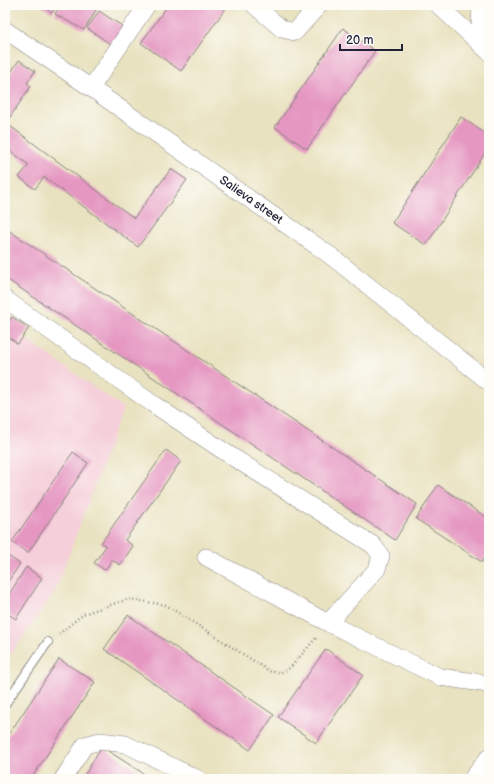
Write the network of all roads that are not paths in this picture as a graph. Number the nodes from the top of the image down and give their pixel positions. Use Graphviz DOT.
graph roads {
  1 [pos="147,5"];
  2 [pos="254,5"];
  3 [pos="319,5"];
  4 [pos="438,5"];
  5 [pos="481,5"];
  6 [pos="8,38"];
  7 [pos="484,48"];
  8 [pos="91,88"];
  9 [pos="5,299"];
  10 [pos="489,382"];
  11 [pos="206,556"];
  12 [pos="328,624"];
  13 [pos="48,642"];
  14 [pos="489,684"];
  15 [pos="5,704"];
  16 [pos="489,757"];
  17 [pos="63,779"];
  18 [pos="198,779"];
  19 [pos="472,779"];
  1 -- 8 [label="street"];
  2 -- 3 [label="street"];
  4 -- 7 [label="street"];
  5 -- 7 [label="street"];
  6 -- 8 [label="street, Salieva street"];
  8 -- 10 [label="street, Salieva street"];
  9 -- 12 [label="street"];
  11 -- 12 [label="street"];
  12 -- 14 [label="street"];
  13 -- 15 [label="lane"];
  16 -- 19 [label="street"];
  17 -- 18 [label="street"];
}
